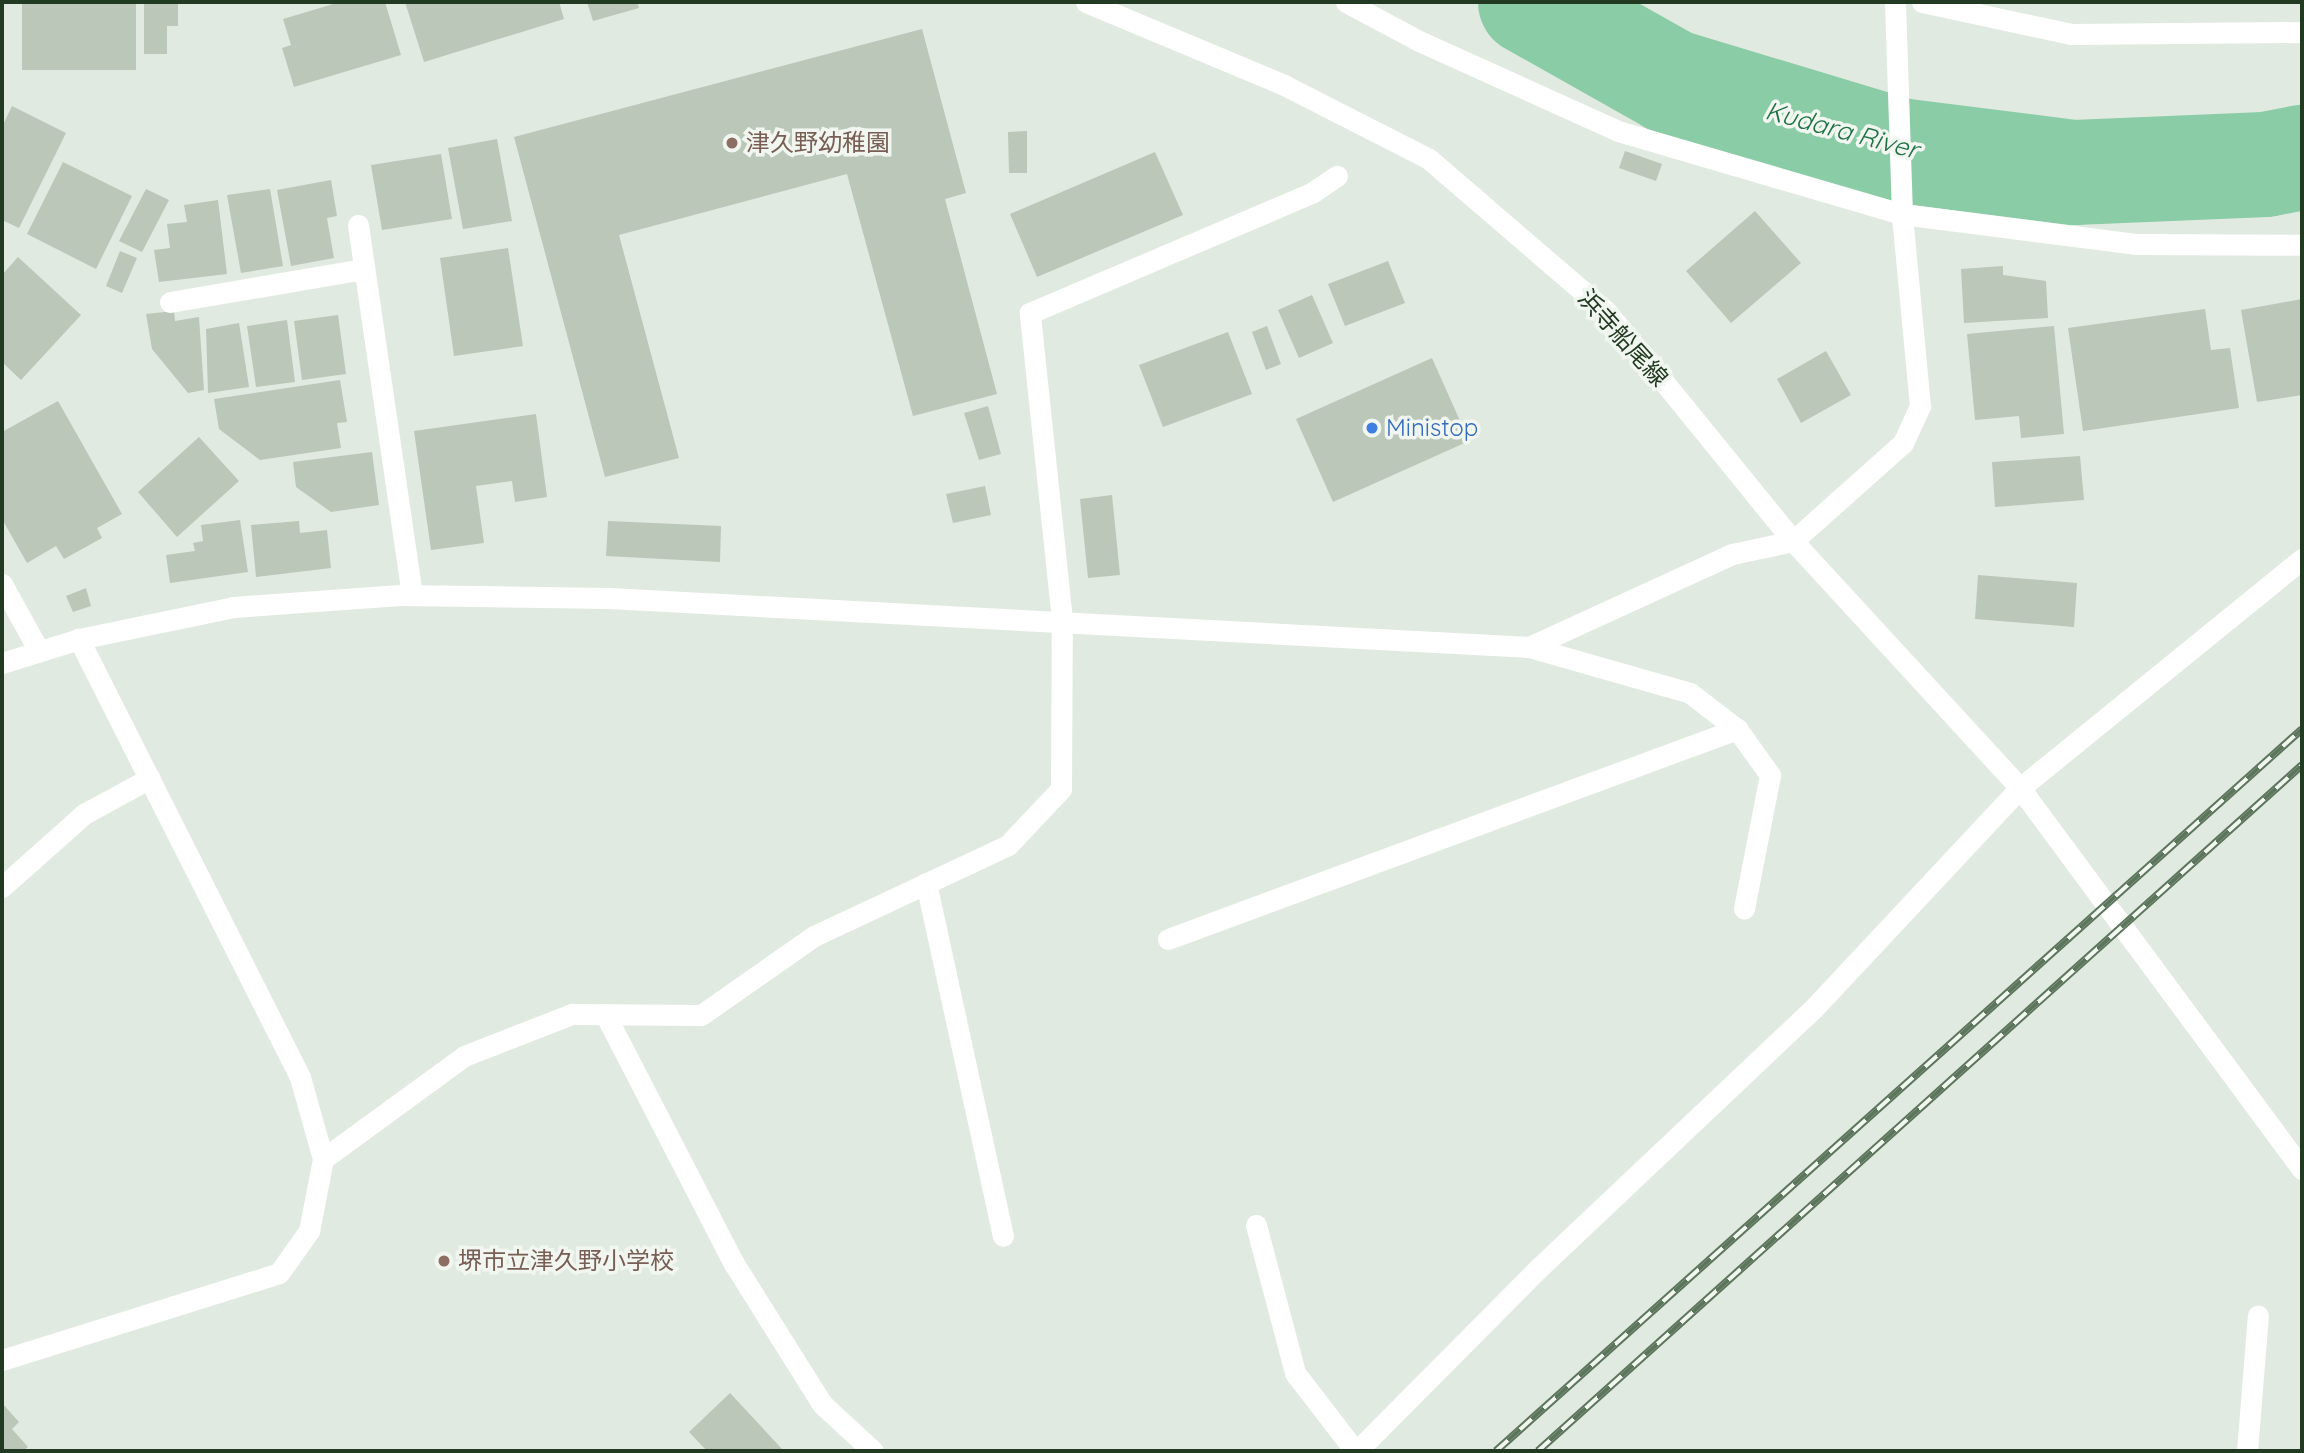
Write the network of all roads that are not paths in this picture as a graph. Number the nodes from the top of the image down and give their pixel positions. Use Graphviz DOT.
graph roads {
  1 [pos="1086,2"];
  2 [pos="1346,2"];
  3 [pos="1922,2"];
  4 [pos="1895,7"];
  5 [pos="2302,32"];
  6 [pos="1337,176"];
  7 [pos="1902,214"];
  8 [pos="358,225"];
  9 [pos="2302,244"];
  10 [pos="364,269"];
  11 [pos="170,302"];
  12 [pos="1793,541"];
  13 [pos="2302,559"];
  14 [pos="2,584"];
  15 [pos="412,595"];
  16 [pos="1062,620"];
  17 [pos="79,639"];
  18 [pos="1529,647"];
  19 [pos="39,651"];
  20 [pos="2,663"];
  21 [pos="1737,729"];
  22 [pos="150,778"];
  23 [pos="2020,788"];
  24 [pos="926,883"];
  25 [pos="2,887"];
  26 [pos="1744,909"];
  27 [pos="1168,939"];
  28 [pos="604,1014"];
  29 [pos="323,1159"];
  30 [pos="2302,1169"];
  31 [pos="1256,1225"];
  32 [pos="1003,1236"];
  33 [pos="2258,1315"];
  34 [pos="2,1360"];
  35 [pos="873,1451"];
  36 [pos="1356,1451"];
  37 [pos="2247,1451"];
  1 -- 12 [label="street, 浜寺船尾線"];
  2 -- 7 [label="street"];
  3 -- 5 [label="street"];
  4 -- 7 [label="street"];
  6 -- 16 [label="street"];
  7 -- 9 [label="street"];
  7 -- 12 [label="street"];
  8 -- 10 [label="street"];
  10 -- 11 [label="street"];
  10 -- 15 [label="street"];
  12 -- 18 [label="street"];
  12 -- 23 [label="street, 浜寺船尾線"];
  13 -- 23 [label="street"];
  14 -- 19 [label="street"];
  15 -- 16 [label="street"];
  15 -- 17 [label="street"];
  16 -- 18 [label="street"];
  16 -- 24 [label="street"];
  17 -- 19 [label="street"];
  17 -- 22 [label="street"];
  18 -- 21 [label="street"];
  19 -- 20 [label="street"];
  21 -- 26 [label="street"];
  21 -- 27 [label="street"];
  22 -- 25 [label="street"];
  22 -- 29 [label="street"];
  23 -- 30 [label="street, 浜寺船尾線"];
  23 -- 36 [label="street"];
  24 -- 28 [label="street"];
  24 -- 32 [label="street"];
  28 -- 29 [label="street"];
  28 -- 35 [label="street"];
  29 -- 34 [label="street"];
  31 -- 36 [label="street"];
  33 -- 37 [label="street"];
}
